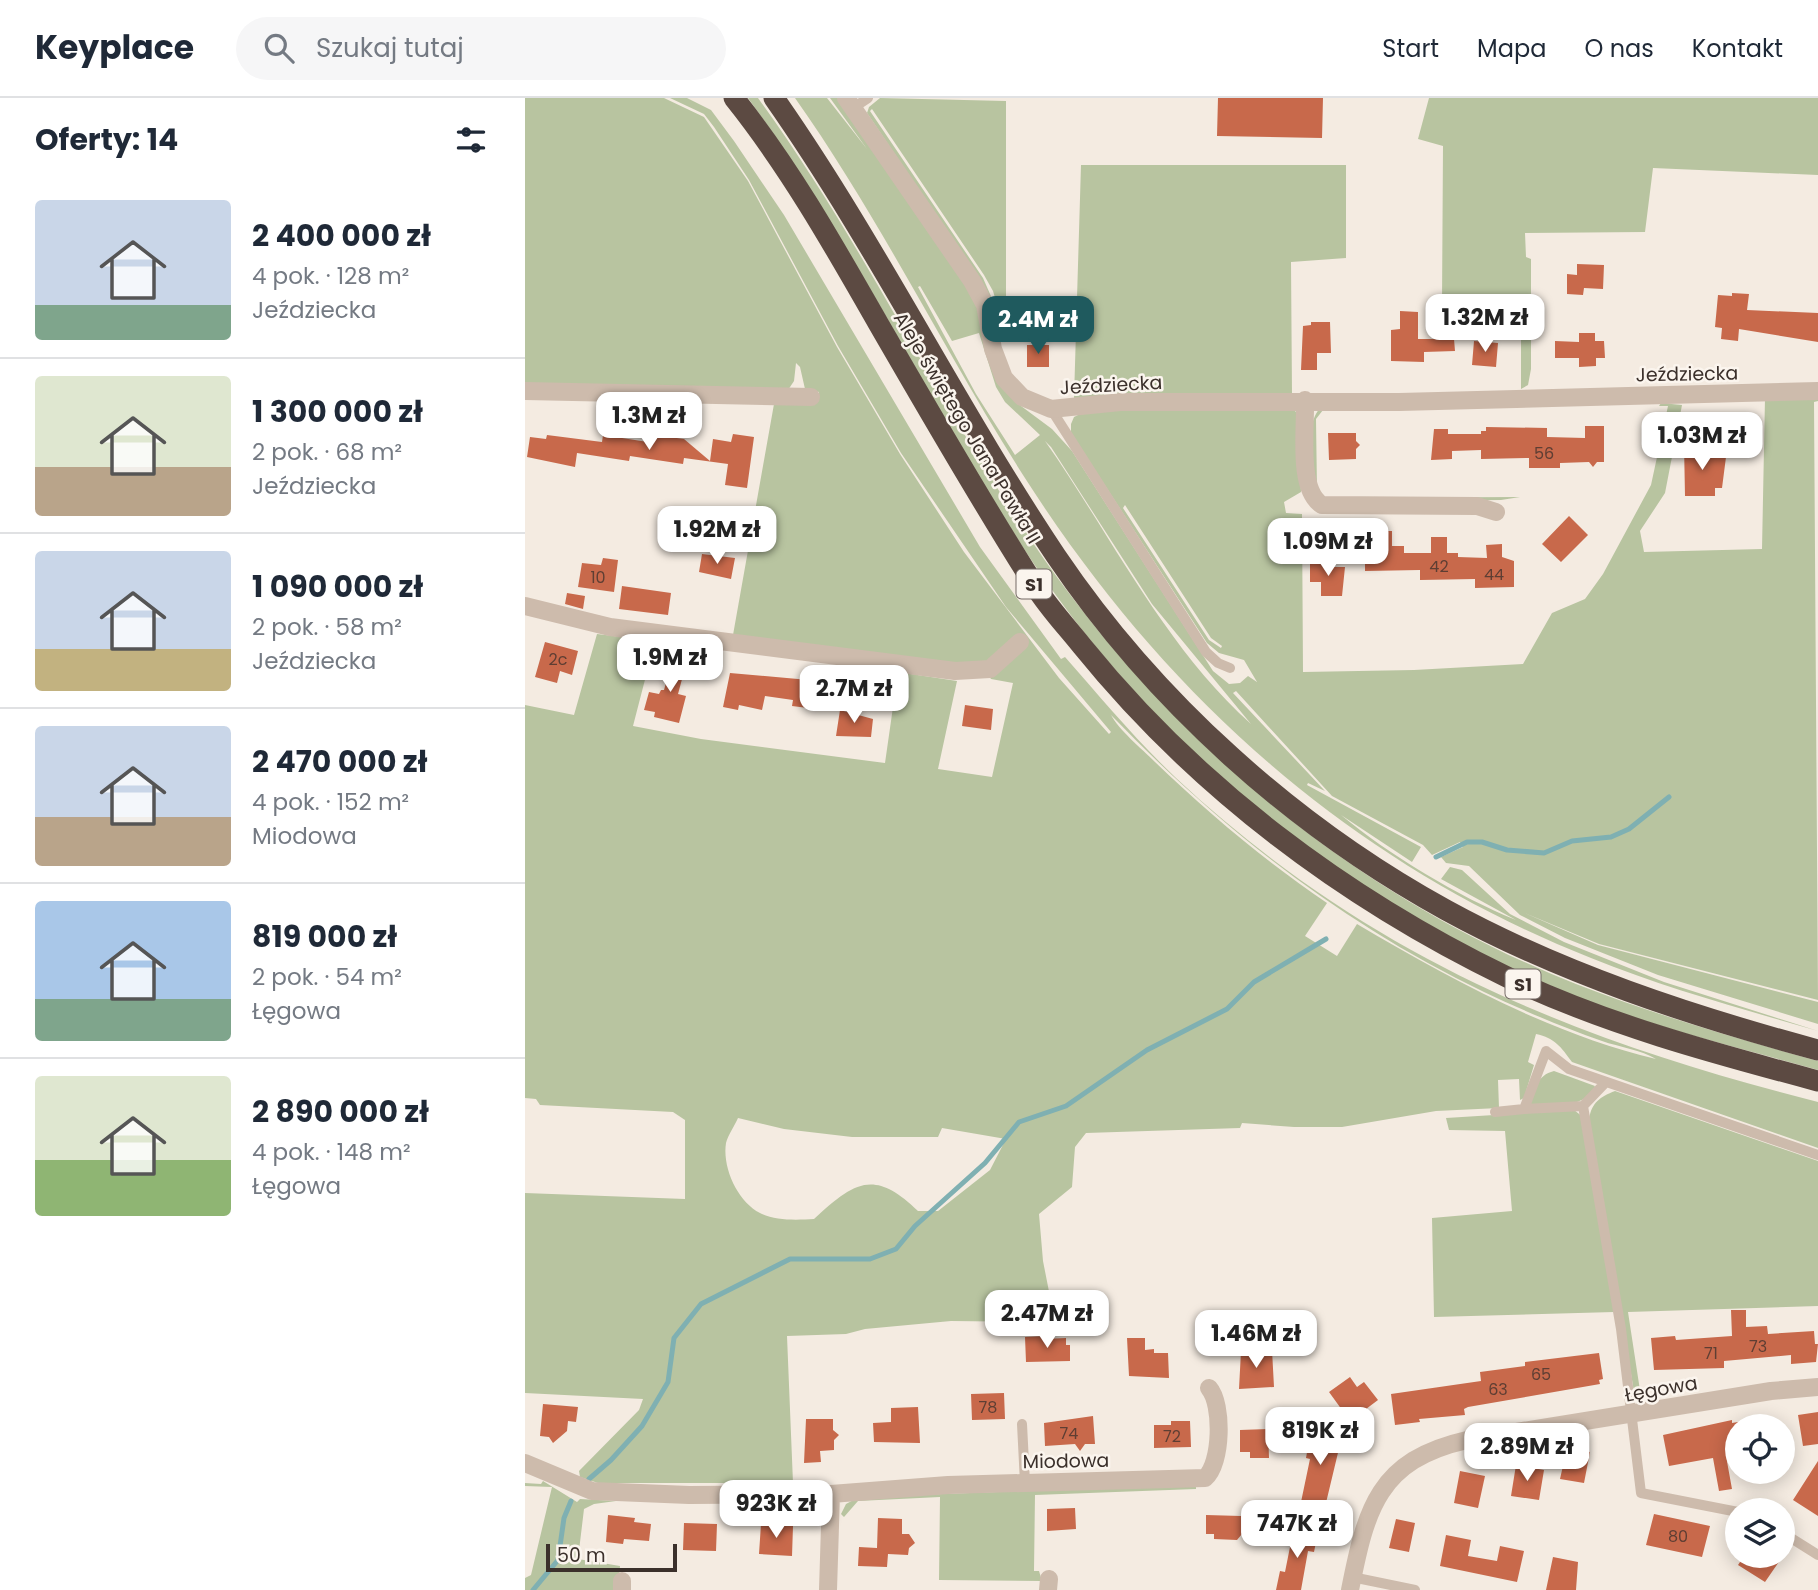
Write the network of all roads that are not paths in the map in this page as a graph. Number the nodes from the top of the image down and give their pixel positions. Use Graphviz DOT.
graph roads {
  1 [pos="734,98"];
  2 [pos="774,98"];
  3 [pos="868,98"];
  4 [pos="849,103"];
  5 [pos="525,391"];
  6 [pos="1818,391"];
  7 [pos="811,397"];
  8 [pos="1305,400"];
  9 [pos="1051,409"];
  10 [pos="1496,512"];
  11 [pos="525,606"];
  12 [pos="1020,642"];
  13 [pos="1230,668"];
  14 [pos="1818,1051"];
  15 [pos="1818,1081"];
  16 [pos="1606,1082"];
  17 [pos="1583,1106"];
  18 [pos="1524,1109"];
  19 [pos="1495,1112"];
  20 [pos="1818,1155"];
  21 [pos="1818,1387"];
  22 [pos="1209,1388"];
  23 [pos="1634,1415"];
  24 [pos="1022,1424"];
  25 [pos="525,1462"];
  26 [pos="1025,1483"];
  27 [pos="831,1494"];
  28 [pos="1725,1509"];
  29 [pos="1795,1541"];
  30 [pos="1818,1555"];
  31 [pos="1351,1584"];
  32 [pos="828,1590"];
  33 [pos="1415,1590"];
  1 -- 15 [label="highway, Aleje świętego Jana Pawła II / S1"];
  2 -- 14 [label="highway, Aleje świętego Jana Pawła II / S1"];
  3 -- 4 [label="lane"];
  4 -- 9 [label="street, Jeździecka"];
  5 -- 7 [label="street"];
  6 -- 8 [label="street, Jeździecka"];
  8 -- 9 [label="street, Jeździecka"];
  8 -- 10 [label="street"];
  9 -- 13 [label="lane"];
  11 -- 12 [label="street"];
  16 -- 17 [label="lane"];
  16 -- 18 [label="lane"];
  16 -- 20 [label="lane"];
  17 -- 18 [label="lane"];
  17 -- 23 [label="lane"];
  18 -- 19 [label="lane"];
  21 -- 23 [label="street, Łęgowa"];
  22 -- 26 [label="street, Miodowa"];
  23 -- 28 [label="lane"];
  23 -- 31 [label="street, Łęgowa"];
  24 -- 26 [label="lane"];
  25 -- 27 [label="street, Miodowa"];
  26 -- 27 [label="street, Miodowa"];
  27 -- 32 [label="street"];
  29 -- 30 [label="lane"];
  31 -- 33 [label="lane"];
}
